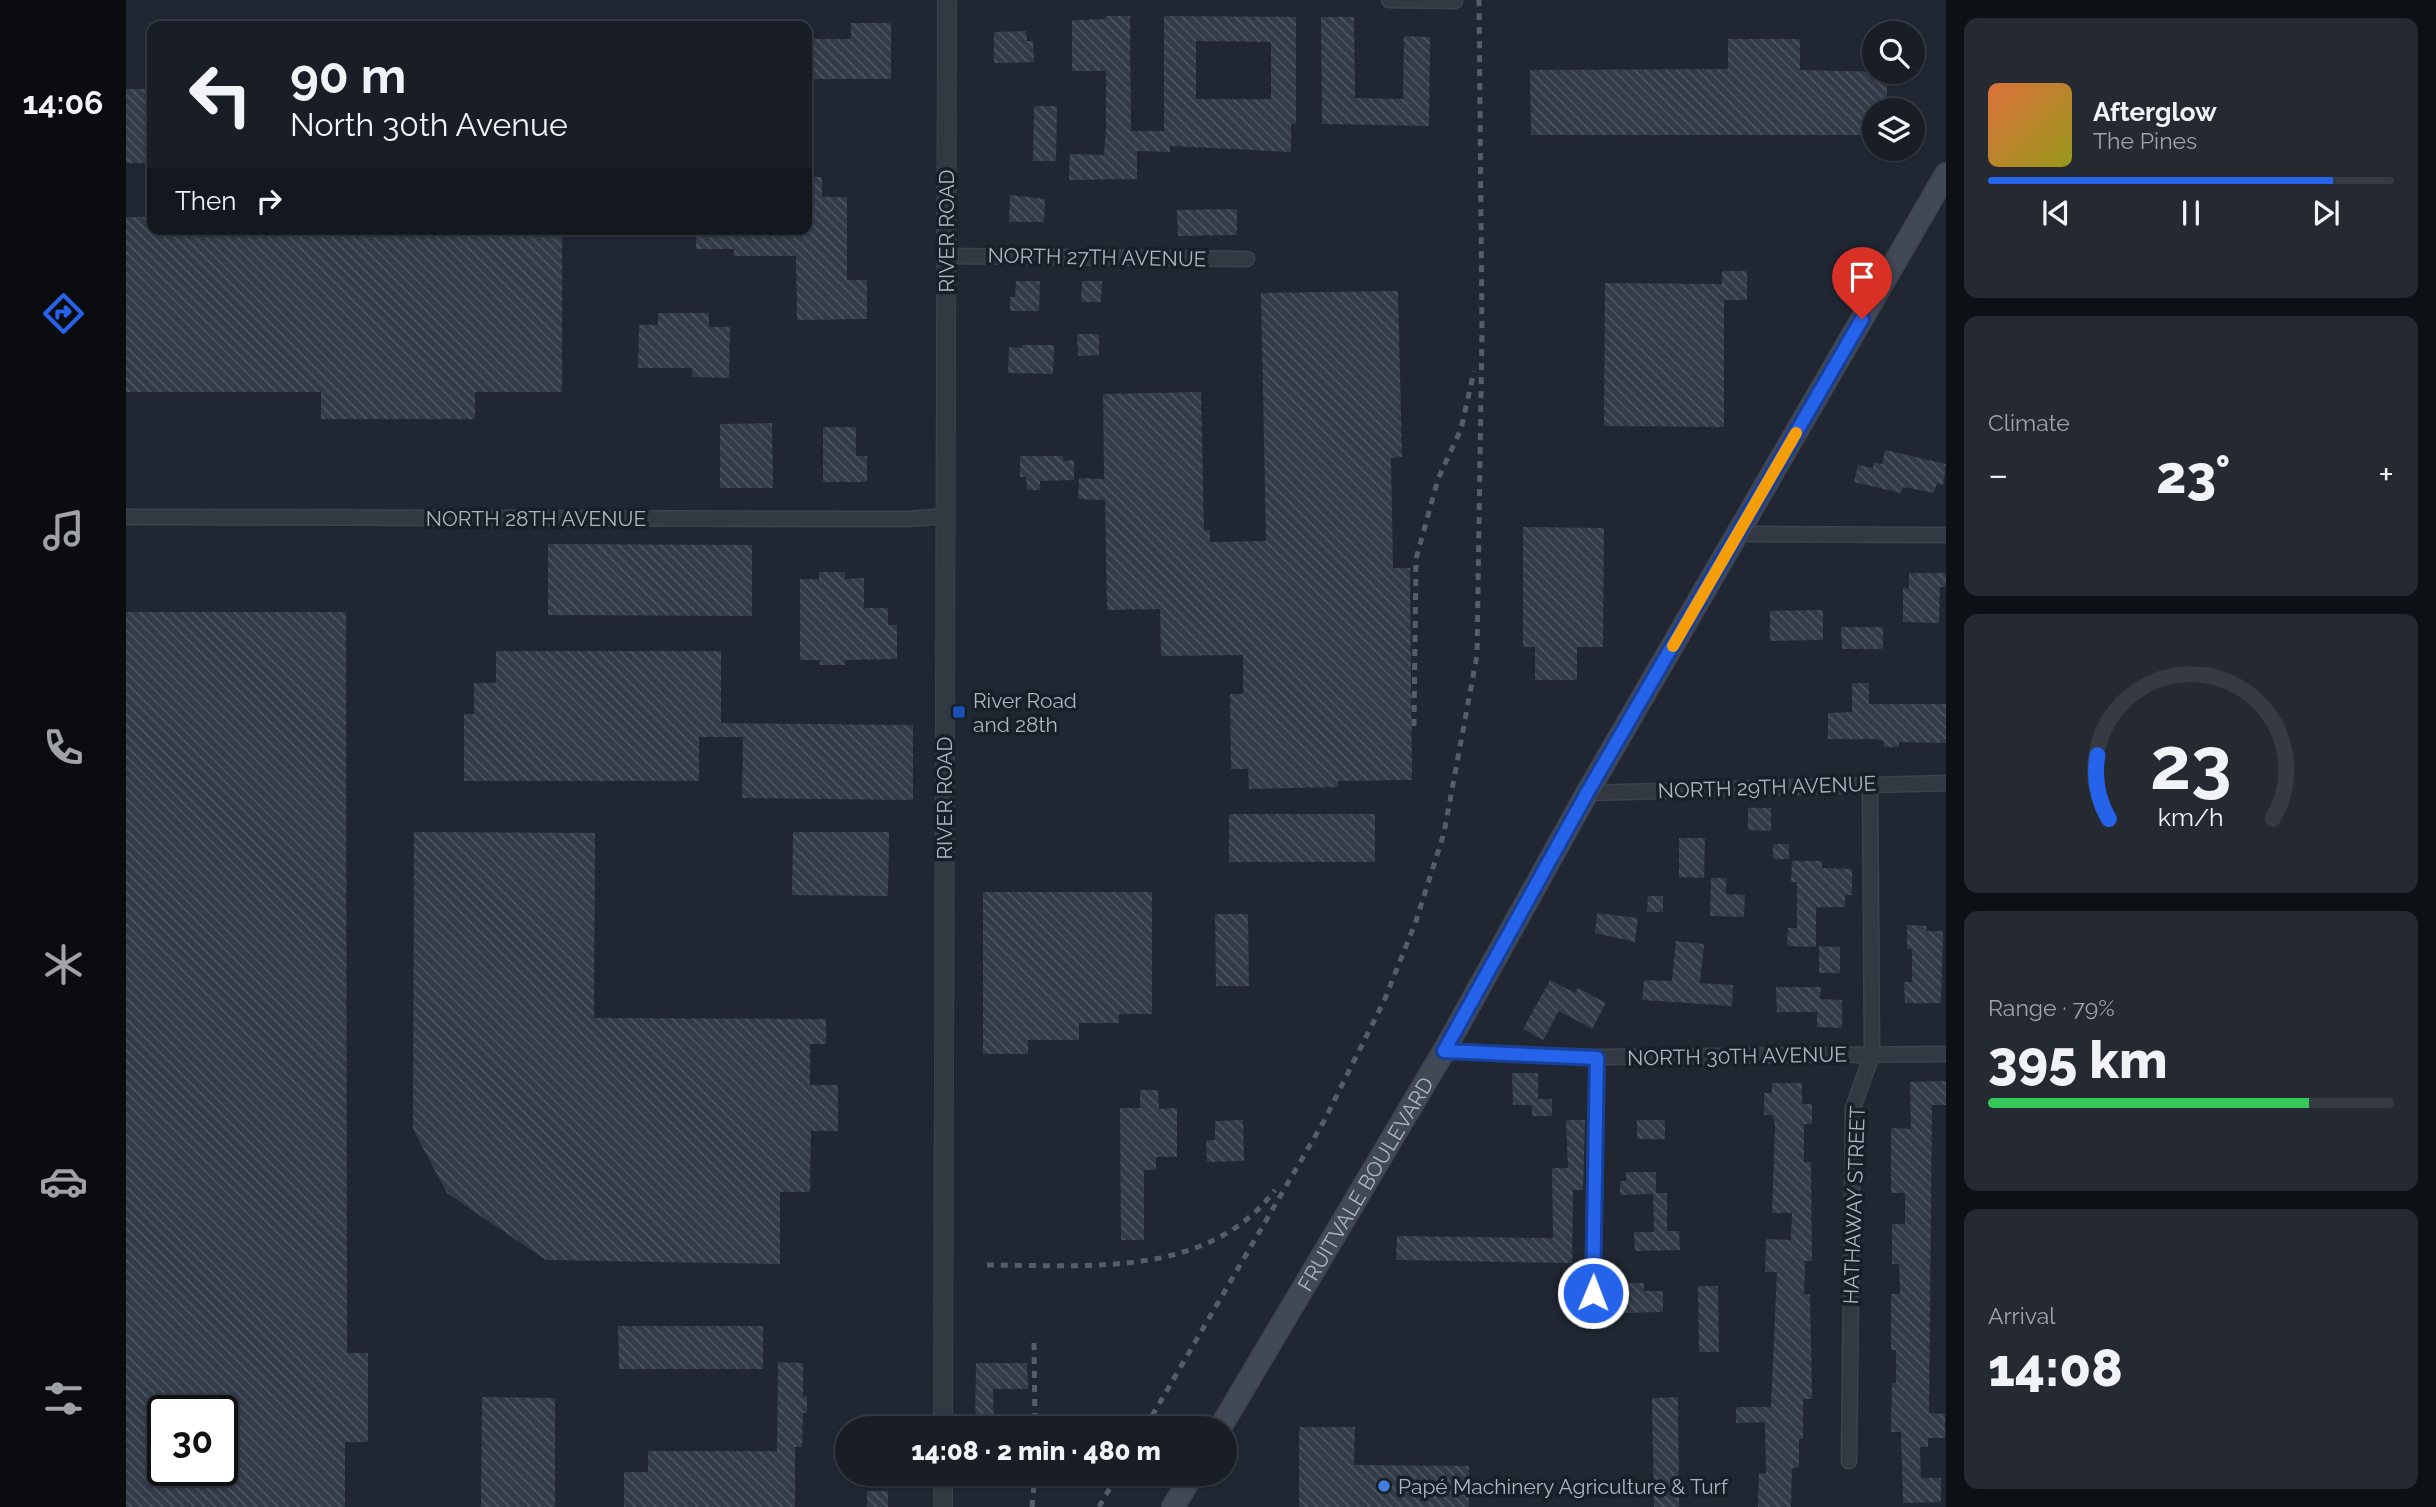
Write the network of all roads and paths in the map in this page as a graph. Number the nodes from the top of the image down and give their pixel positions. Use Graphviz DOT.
graph roads {
  1 [pos="947,0"];
  2 [pos="1389,0"];
  3 [pos="1455,1"];
  4 [pos="1946,174"];
  5 [pos="947,256"];
  6 [pos="1247,259"];
  7 [pos="945,516"];
  8 [pos="126,517"];
  9 [pos="1737,534"];
  10 [pos="1946,535"];
  11 [pos="1870,783"];
  12 [pos="1946,783"];
  13 [pos="1587,793"];
  14 [pos="1444,1051"];
  15 [pos="1946,1054"];
  16 [pos="1872,1055"];
  17 [pos="1597,1058"];
  18 [pos="1592,1319"];
  19 [pos="943,1416"];
  20 [pos="1227,1416"];
  21 [pos="1849,1461"];
  22 [pos="943,1486"];
  23 [pos="1186,1486"];
  24 [pos="943,1507"];
  25 [pos="1173,1507"];
  1 -- 5 [label="street, RIVER ROAD"];
  2 -- 3 [label="street"];
  4 -- 9 [label="main road, FRUITVALE BOULEVARD"];
  5 -- 6 [label="street, NORTH 27TH AVENUE"];
  5 -- 7 [label="street, RIVER ROAD"];
  7 -- 8 [label="street, NORTH 28TH AVENUE"];
  7 -- 19 [label="street, RIVER ROAD"];
  9 -- 10 [label="street"];
  9 -- 13 [label="main road, FRUITVALE BOULEVARD"];
  11 -- 12 [label="street, NORTH 29TH AVENUE"];
  11 -- 13 [label="street, NORTH 29TH AVENUE"];
  11 -- 16 [label="street, HATHAWAY STREET"];
  13 -- 14 [label="main road, FRUITVALE BOULEVARD"];
  14 -- 17 [label="street, NORTH 30TH AVENUE"];
  14 -- 20 [label="main road, FRUITVALE BOULEVARD"];
  15 -- 16 [label="street, NORTH 30TH AVENUE"];
  16 -- 17 [label="street, NORTH 30TH AVENUE"];
  16 -- 21 [label="street, HATHAWAY STREET"];
  17 -- 18 [label="street"];
  22 -- 24 [label="street"];
  23 -- 25 [label="main road"];
}
